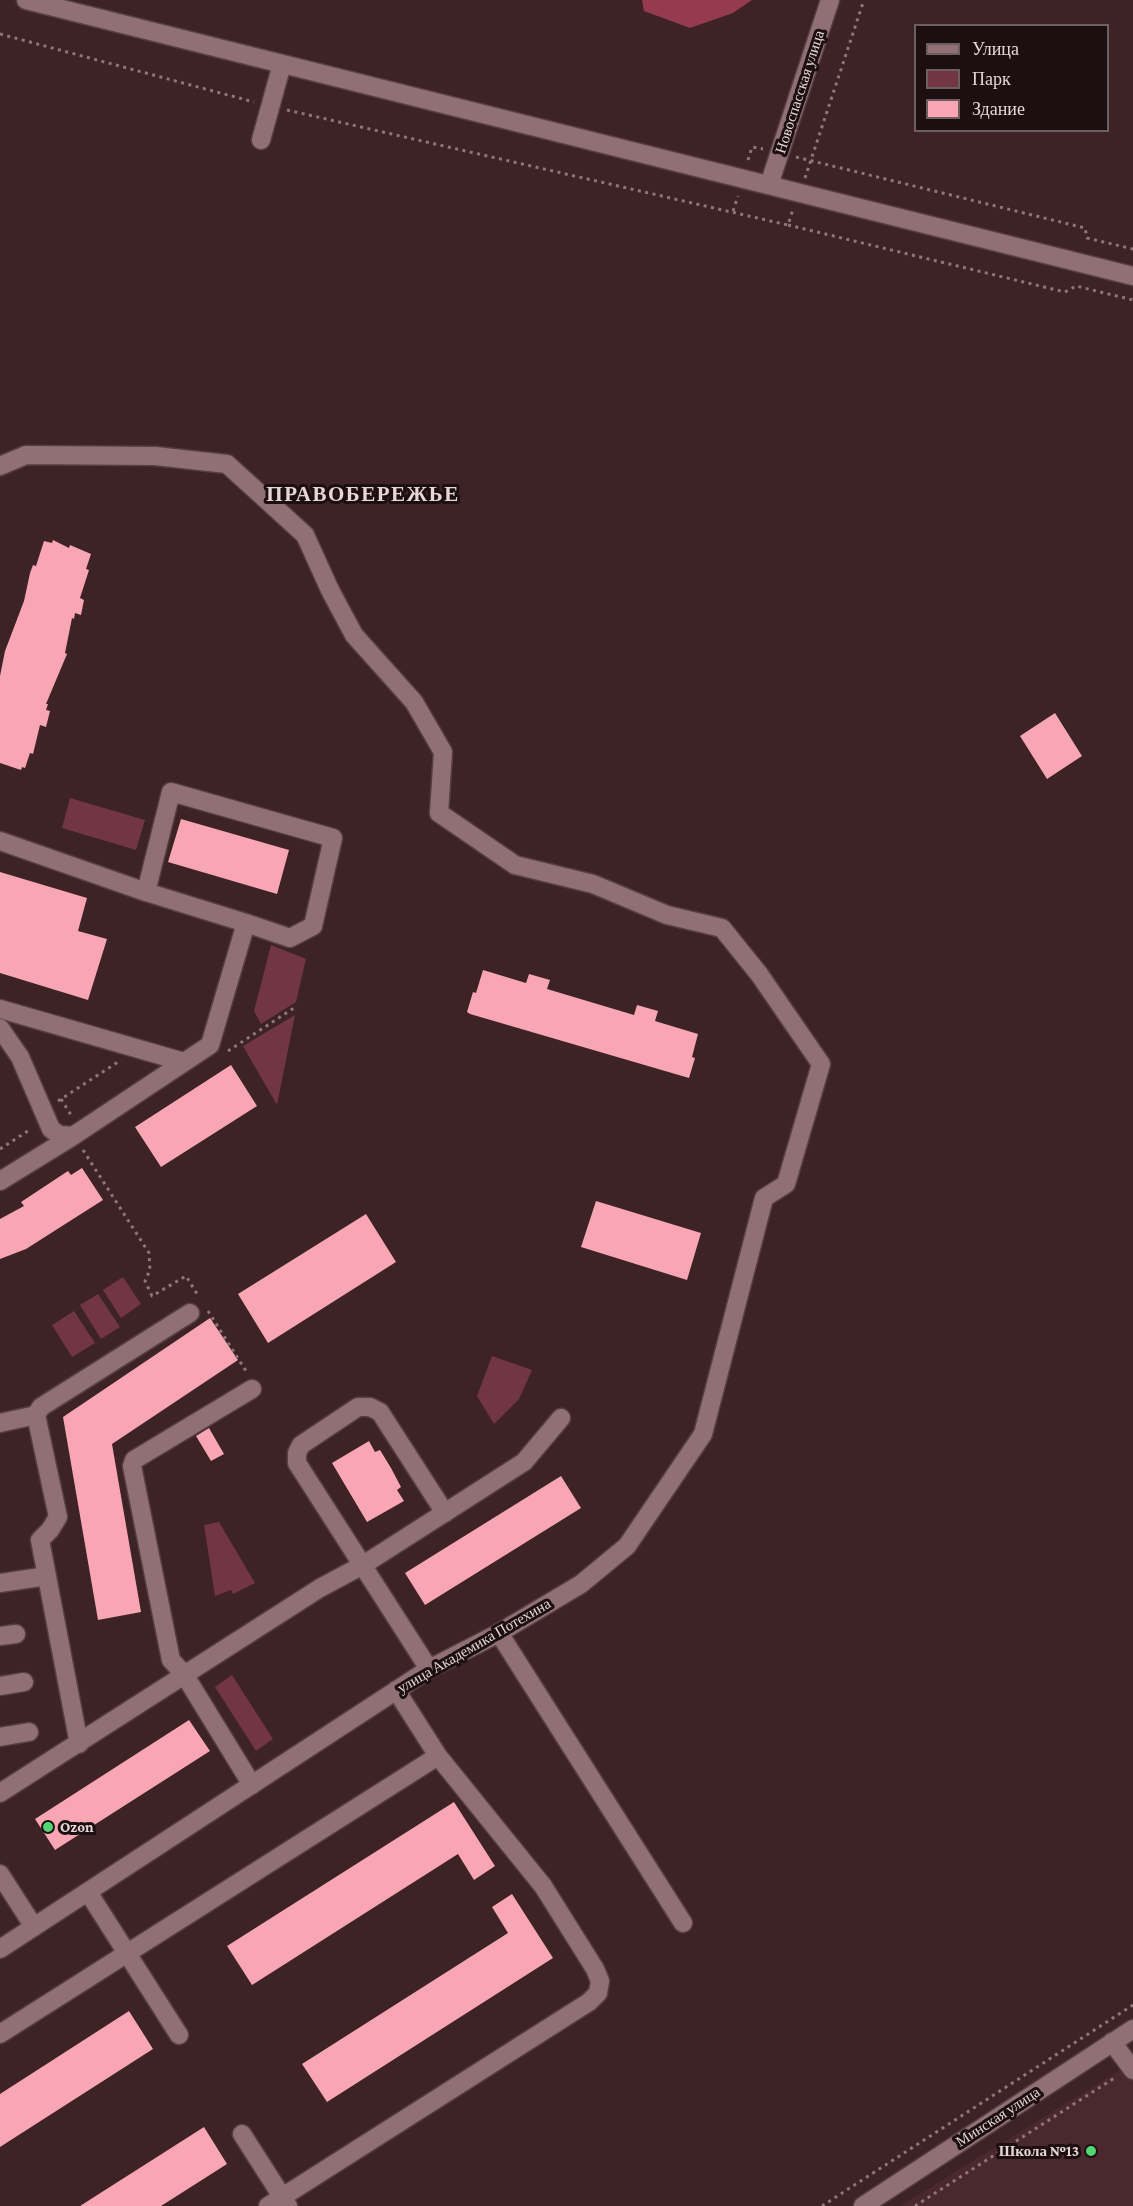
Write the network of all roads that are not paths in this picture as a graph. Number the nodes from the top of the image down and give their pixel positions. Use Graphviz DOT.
graph roads {
  1 [pos="26,0"];
  2 [pos="830,0"];
  3 [pos="282,64"];
  4 [pos="261,140"];
  5 [pos="769,185"];
  6 [pos="1133,276"];
  7 [pos="0,466"];
  8 [pos="0,841"];
  9 [pos="146,892"];
  10 [pos="246,923"];
  11 [pos="0,1009"];
  12 [pos="0,1028"];
  13 [pos="184,1062"];
  14 [pos="73,1136"];
  15 [pos="0,1181"];
  16 [pos="190,1313"];
  17 [pos="252,1389"];
  18 [pos="36,1415"];
  19 [pos="561,1418"];
  20 [pos="0,1423"];
  21 [pos="446,1513"];
  22 [pos="363,1565"];
  23 [pos="47,1576"];
  24 [pos="0,1583"];
  25 [pos="499,1634"];
  26 [pos="429,1669"];
  27 [pos="184,1674"];
  28 [pos="24,1682"];
  29 [pos="0,1686"];
  30 [pos="396,1690"];
  31 [pos="29,1732"];
  32 [pos="0,1737"];
  33 [pos="79,1744"];
  34 [pos="438,1756"];
  35 [pos="252,1785"];
  36 [pos="0,1793"];
  37 [pos="0,1874"];
  38 [pos="88,1892"];
  39 [pos="682,1923"];
  40 [pos="34,1927"];
  41 [pos="0,1949"];
  42 [pos="127,1953"];
  43 [pos="1133,2029"];
  44 [pos="0,2034"];
  45 [pos="179,2035"];
  46 [pos="1112,2042"];
  47 [pos="1132,2068"];
  48 [pos="242,2134"];
  49 [pos="279,2203"];
  50 [pos="863,2206"];
  1 -- 3 [label="street"];
  2 -- 5 [label="street, Новоспасская улица"];
  3 -- 4 [label="street"];
  3 -- 5 [label="street"];
  5 -- 6 [label="street"];
  7 -- 25 [label="street, улица Академика Потехина"];
  8 -- 9 [label="street"];
  9 -- 10 [label="street"];
  9 -- 10 [label="street"];
  10 -- 13 [label="street"];
  11 -- 13 [label="street"];
  12 -- 14 [label="street"];
  13 -- 14 [label="street"];
  14 -- 15 [label="street"];
  16 -- 18 [label="street"];
  17 -- 27 [label="street"];
  18 -- 20 [label="street"];
  18 -- 23 [label="street"];
  19 -- 21 [label="street"];
  21 -- 22 [label="street"];
  21 -- 22 [label="street"];
  22 -- 26 [label="street"];
  22 -- 27 [label="street"];
  23 -- 24 [label="street"];
  23 -- 33 [label="street"];
  25 -- 26 [label="street, улица Академика Потехина"];
  25 -- 39 [label="street"];
  26 -- 30 [label="street, улица Академика Потехина"];
  27 -- 33 [label="street"];
  27 -- 35 [label="street"];
  28 -- 29 [label="street"];
  30 -- 34 [label="street"];
  30 -- 35 [label="street, улица Академика Потехина"];
  31 -- 32 [label="street"];
  33 -- 36 [label="street"];
  34 -- 42 [label="street"];
  34 -- 49 [label="street"];
  35 -- 38 [label="street, улица Академика Потехина"];
  37 -- 40 [label="street"];
  38 -- 40 [label="street, улица Академика Потехина"];
  38 -- 42 [label="street"];
  40 -- 41 [label="street, улица Академика Потехина"];
  42 -- 44 [label="street"];
  42 -- 45 [label="street"];
  43 -- 46 [label="street, Минская улица"];
  46 -- 47 [label="street"];
  46 -- 50 [label="street, Минская улица"];
  48 -- 49 [label="street"];
}
